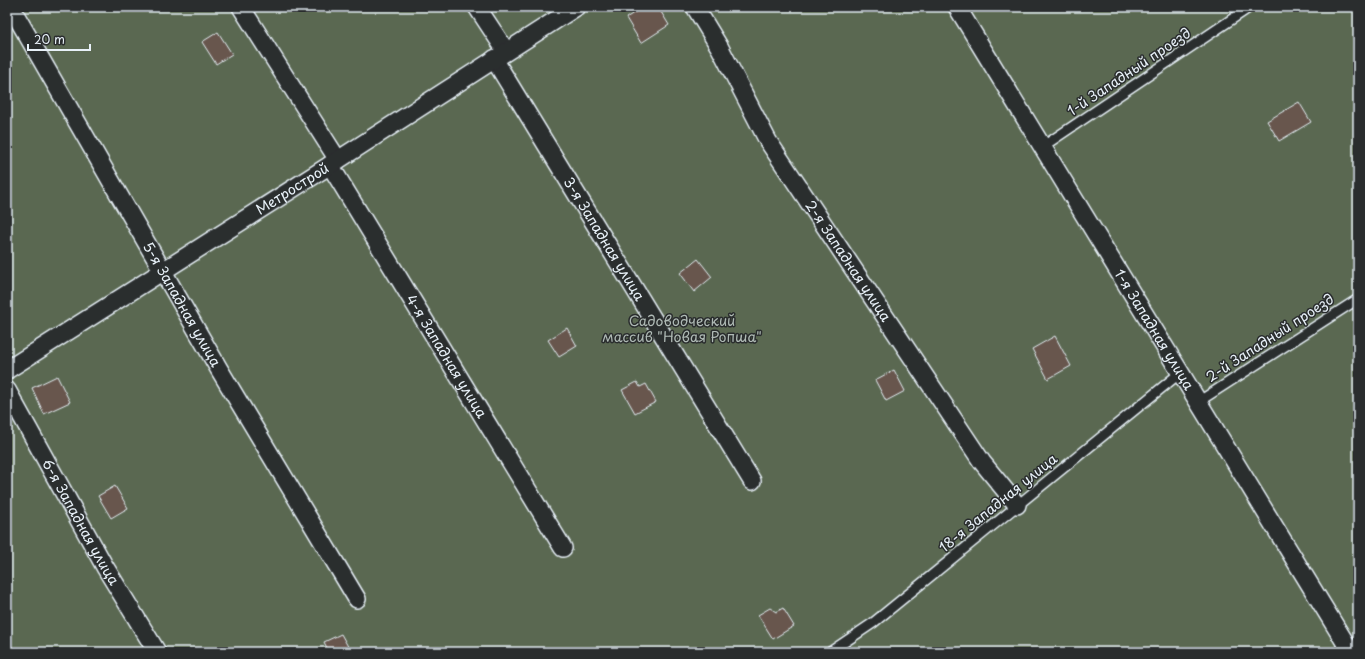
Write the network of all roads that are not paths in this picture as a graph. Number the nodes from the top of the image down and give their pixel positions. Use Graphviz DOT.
graph roads {
  1 [pos="11,7"];
  2 [pos="241,7"];
  3 [pos="477,7"];
  4 [pos="576,7"];
  5 [pos="694,7"];
  6 [pos="957,7"];
  7 [pos="1250,7"];
  8 [pos="500,55"];
  9 [pos="1042,147"];
  10 [pos="334,162"];
  11 [pos="162,271"];
  12 [pos="1358,298"];
  13 [pos="7,370"];
  14 [pos="1180,372"];
  15 [pos="7,390"];
  16 [pos="1198,402"];
  17 [pos="752,481"];
  18 [pos="1017,505"];
  19 [pos="563,548"];
  20 [pos="357,599"];
  21 [pos="157,652"];
  22 [pos="830,652"];
  23 [pos="1351,652"];
  1 -- 11 [label="street, 5-я Западная улица"];
  2 -- 10 [label="street, 4-я Западная улица"];
  3 -- 8 [label="street, 3-я Западная улица"];
  4 -- 8 [label="street, Метрострой"];
  5 -- 18 [label="street, 2-я Западная улица"];
  6 -- 9 [label="street, 1-я Западная улица"];
  7 -- 9 [label="lane, 1-й Западный проезд"];
  8 -- 10 [label="street, Метрострой"];
  8 -- 17 [label="street, 3-я Западная улица"];
  9 -- 14 [label="street, 1-я Западная улица"];
  10 -- 11 [label="street, Метрострой"];
  10 -- 19 [label="street, 4-я Западная улица"];
  11 -- 13 [label="street, Метрострой"];
  11 -- 20 [label="street, 5-я Западная улица"];
  12 -- 16 [label="lane, 2-й Западный проезд"];
  14 -- 16 [label="street, 1-я Западная улица"];
  14 -- 18 [label="lane, 18-я Западная улица"];
  15 -- 21 [label="street, 6-я Западная улица"];
  16 -- 23 [label="street, 1-я Западная улица"];
  18 -- 22 [label="lane, 18-я Западная улица"];
}
